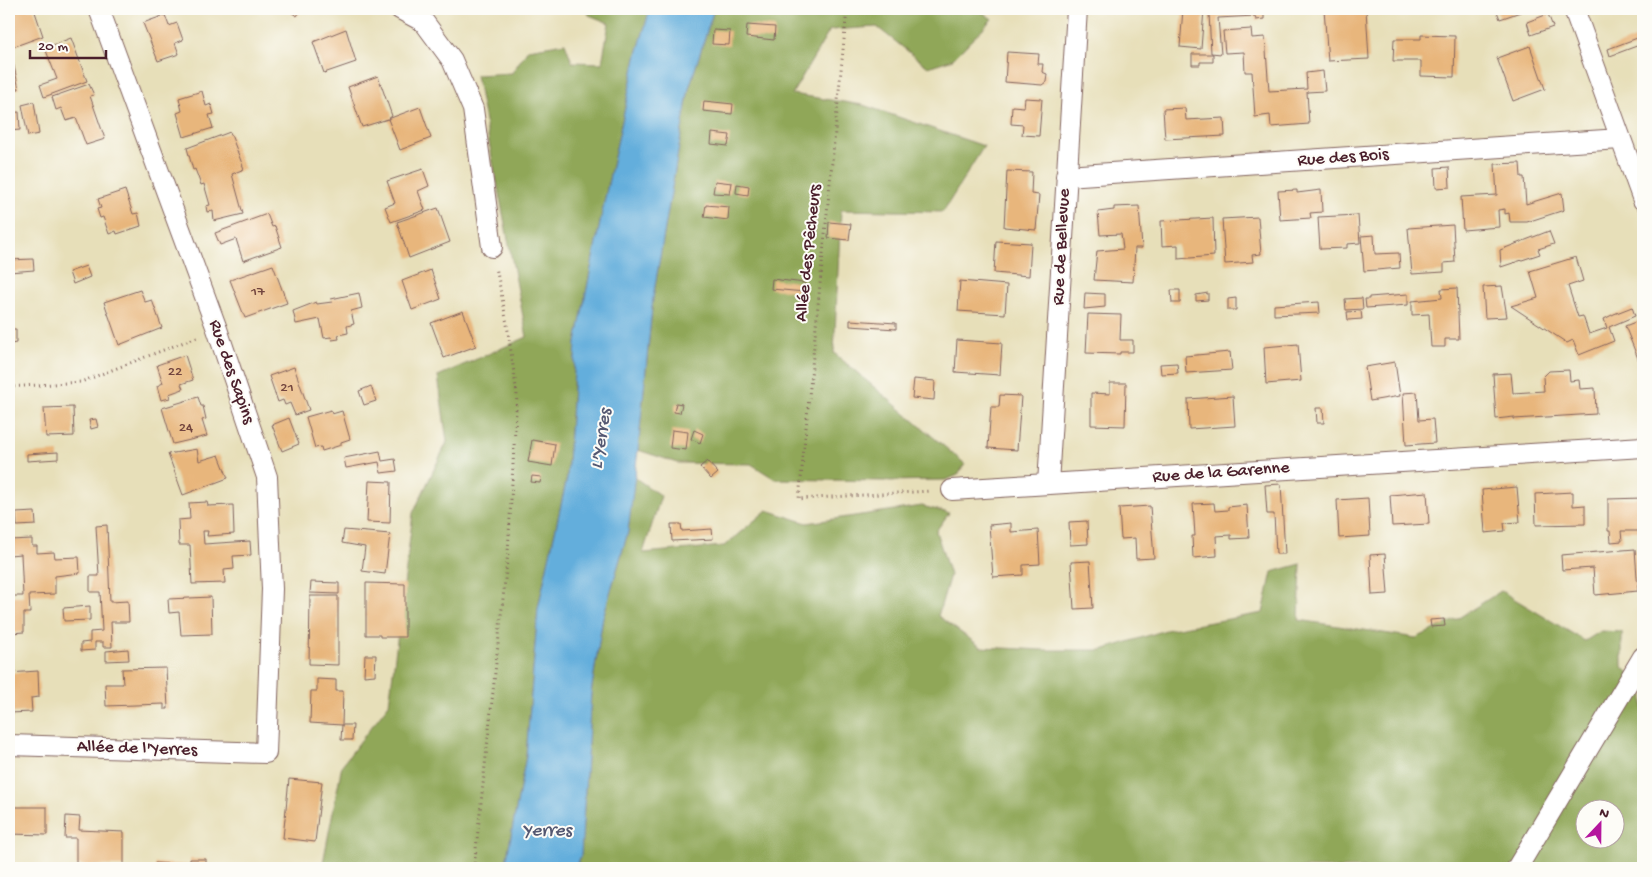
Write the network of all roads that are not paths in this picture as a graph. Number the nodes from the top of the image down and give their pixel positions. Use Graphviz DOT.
graph roads {
  1 [pos="99,9"];
  2 [pos="400,9"];
  3 [pos="1077,9"];
  4 [pos="1574,9"];
  5 [pos="1620,139"];
  6 [pos="1066,176"];
  7 [pos="1643,200"];
  8 [pos="492,247"];
  9 [pos="1643,447"];
  10 [pos="1048,484"];
  11 [pos="952,490"];
  12 [pos="1643,657"];
  13 [pos="9,745"];
  14 [pos="266,753"];
  15 [pos="1517,868"];
  1 -- 14 [label="street, Rue des Sapins"];
  2 -- 8 [label="street"];
  3 -- 6 [label="street, Rue de Bellevue"];
  4 -- 5 [label="street"];
  5 -- 6 [label="street, Rue des Bois"];
  5 -- 7 [label="street"];
  6 -- 10 [label="street, Rue de Bellevue"];
  9 -- 10 [label="street, Rue de la Garenne"];
  10 -- 11 [label="street, Rue de la Garenne"];
  12 -- 15 [label="street"];
  13 -- 14 [label="street, Allée de l'Yerres"];
}
